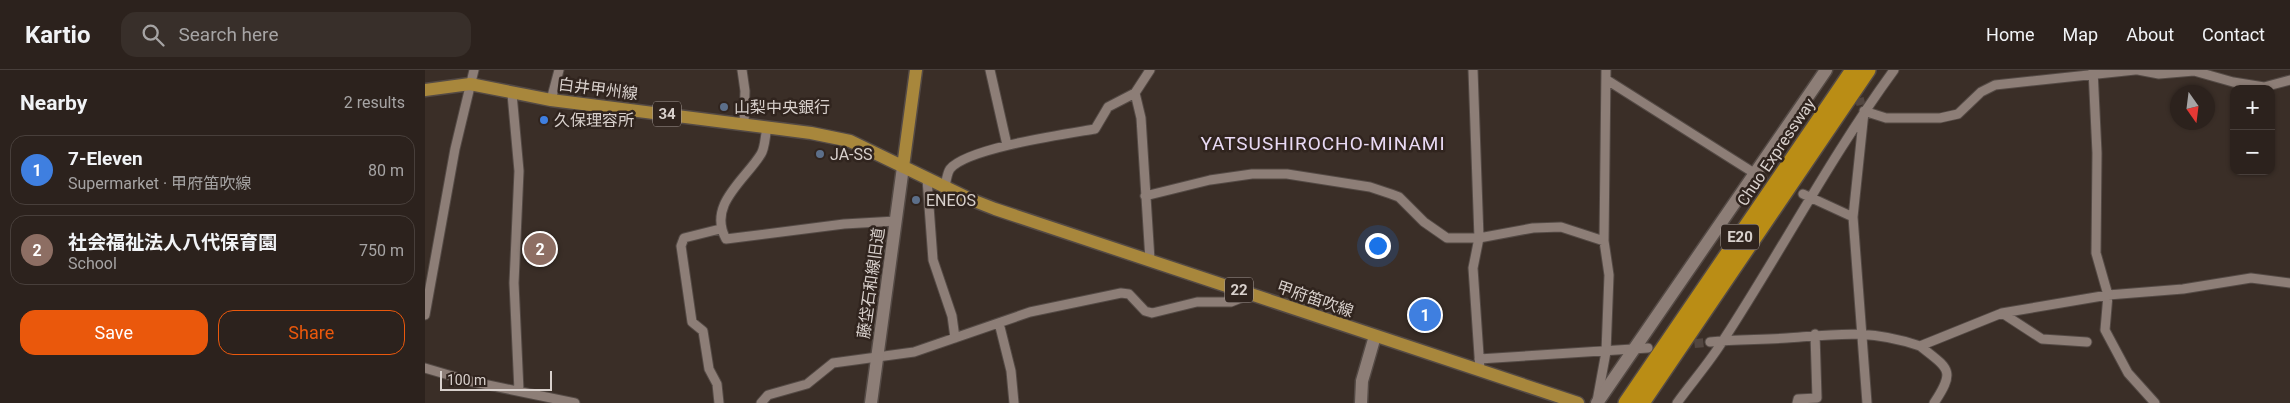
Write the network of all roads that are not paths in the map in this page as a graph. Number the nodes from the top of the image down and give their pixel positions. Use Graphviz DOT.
graph roads {
  1 [pos="474,70"];
  2 [pos="559,70"];
  3 [pos="742,70"];
  4 [pos="916,70"];
  5 [pos="989,70"];
  6 [pos="1151,70"];
  7 [pos="1473,70"];
  8 [pos="1606,70"];
  9 [pos="1826,70"];
  10 [pos="1853,70"];
  11 [pos="1868,70"];
  12 [pos="1894,70"];
  13 [pos="2136,70"];
  14 [pos="2092,73"];
  15 [pos="1607,80"];
  16 [pos="2290,80"];
  17 [pos="470,84"];
  18 [pos="425,90"];
  19 [pos="1135,93"];
  20 [pos="512,94"];
  21 [pos="551,100"];
  22 [pos="1863,108"];
  23 [pos="744,124"];
  24 [pos="767,128"];
  25 [pos="1007,145"];
  26 [pos="903,167"];
  27 [pos="1758,176"];
  28 [pos="927,179"];
  29 [pos="945,188"];
  30 [pos="1806,195"];
  31 [pos="1145,196"];
  32 [pos="1853,217"];
  33 [pos="896,221"];
  34 [pos="720,229"];
  35 [pos="1479,238"];
  36 [pos="1604,241"];
  37 [pos="1150,260"];
  38 [pos="2290,283"];
  39 [pos="1251,294"];
  40 [pos="2107,296"];
  41 [pos="2002,313"];
  42 [pos="425,315"];
  43 [pos="999,324"];
  44 [pos="1864,333"];
  45 [pos="1815,334"];
  46 [pos="1375,336"];
  47 [pos="955,338"];
  48 [pos="1724,340"];
  49 [pos="1710,342"];
  50 [pos="2087,342"];
  51 [pos="1920,346"];
  52 [pos="1648,348"];
  53 [pos="1634,350"];
  54 [pos="1606,352"];
  55 [pos="878,355"];
  56 [pos="1479,364"];
  57 [pos="425,368"];
  58 [pos="519,391"];
  59 [pos="1644,400"];
  60 [pos="575,403"];
  61 [pos="719,403"];
  62 [pos="761,403"];
  63 [pos="871,403"];
  64 [pos="1014,403"];
  65 [pos="1361,403"];
  66 [pos="1578,403"];
  67 [pos="1596,403"];
  68 [pos="1626,403"];
  69 [pos="1677,403"];
  70 [pos="1797,403"];
  71 [pos="1867,403"];
  72 [pos="1934,403"];
  73 [pos="2155,403"];
  1 -- 17 [label="street"];
  2 -- 21 [label="street"];
  3 -- 23 [label="street"];
  4 -- 26 [label="main road"];
  5 -- 25 [label="street"];
  6 -- 19 [label="street"];
  7 -- 35 [label="street"];
  8 -- 15 [label="street"];
  9 -- 27 [label="street"];
  10 -- 68 [label="highway, Chuo Expressway / E20"];
  11 -- 59 [label="highway, Chuo Expressway / E20"];
  12 -- 22 [label="street"];
  13 -- 14 [label="street"];
  13 -- 16 [label="street"];
  14 -- 22 [label="street"];
  14 -- 40 [label="street"];
  15 -- 27 [label="street"];
  15 -- 36 [label="street"];
  17 -- 18 [label="main road, 白井甲州線 / 34"];
  17 -- 20 [label="main road, 白井甲州線 / 34"];
  17 -- 42 [label="street"];
  19 -- 25 [label="street"];
  19 -- 31 [label="street"];
  20 -- 21 [label="main road, 白井甲州線 / 34"];
  20 -- 58 [label="street"];
  21 -- 23 [label="main road, 白井甲州線 / 34"];
  22 -- 30 [label="street"];
  22 -- 32 [label="street"];
  23 -- 24 [label="main road, 白井甲州線 / 34"];
  24 -- 26 [label="main road, 白井甲州線 / 34"];
  24 -- 34 [label="street"];
  25 -- 29 [label="street"];
  26 -- 28 [label="main road, 甲府笛吹線 / 22"];
  26 -- 33 [label="street, 藤垈石和線旧道"];
  27 -- 53 [label="street"];
  28 -- 29 [label="main road, 甲府笛吹線 / 22"];
  28 -- 47 [label="street"];
  29 -- 37 [label="main road, 甲府笛吹線 / 22"];
  30 -- 32 [label="street"];
  30 -- 48 [label="street"];
  31 -- 35 [label="street"];
  31 -- 37 [label="street"];
  32 -- 44 [label="street"];
  33 -- 34 [label="street"];
  33 -- 55 [label="street, 藤垈石和線旧道"];
  34 -- 61 [label="street"];
  35 -- 36 [label="street"];
  35 -- 56 [label="street"];
  36 -- 54 [label="street"];
  37 -- 39 [label="main road, 甲府笛吹線 / 22"];
  38 -- 40 [label="street"];
  39 -- 43 [label="street"];
  39 -- 46 [label="main road, 甲府笛吹線 / 22"];
  40 -- 41 [label="street"];
  40 -- 73 [label="street"];
  41 -- 50 [label="street"];
  41 -- 51 [label="street"];
  43 -- 47 [label="street"];
  43 -- 64 [label="street"];
  44 -- 45 [label="street"];
  44 -- 51 [label="street"];
  44 -- 71 [label="street"];
  45 -- 48 [label="street"];
  45 -- 70 [label="street"];
  46 -- 56 [label="main road, 甲府笛吹線 / 22"];
  46 -- 65 [label="street"];
  47 -- 55 [label="street"];
  48 -- 49 [label="street"];
  48 -- 69 [label="street"];
  51 -- 72 [label="street"];
  52 -- 53 [label="street"];
  53 -- 54 [label="street"];
  53 -- 67 [label="street"];
  54 -- 56 [label="street"];
  54 -- 67 [label="street"];
  55 -- 62 [label="street"];
  55 -- 63 [label="street, 藤垈石和線旧道"];
  56 -- 66 [label="main road, 甲府笛吹線 / 22"];
  57 -- 58 [label="street"];
  58 -- 60 [label="street"];
}
